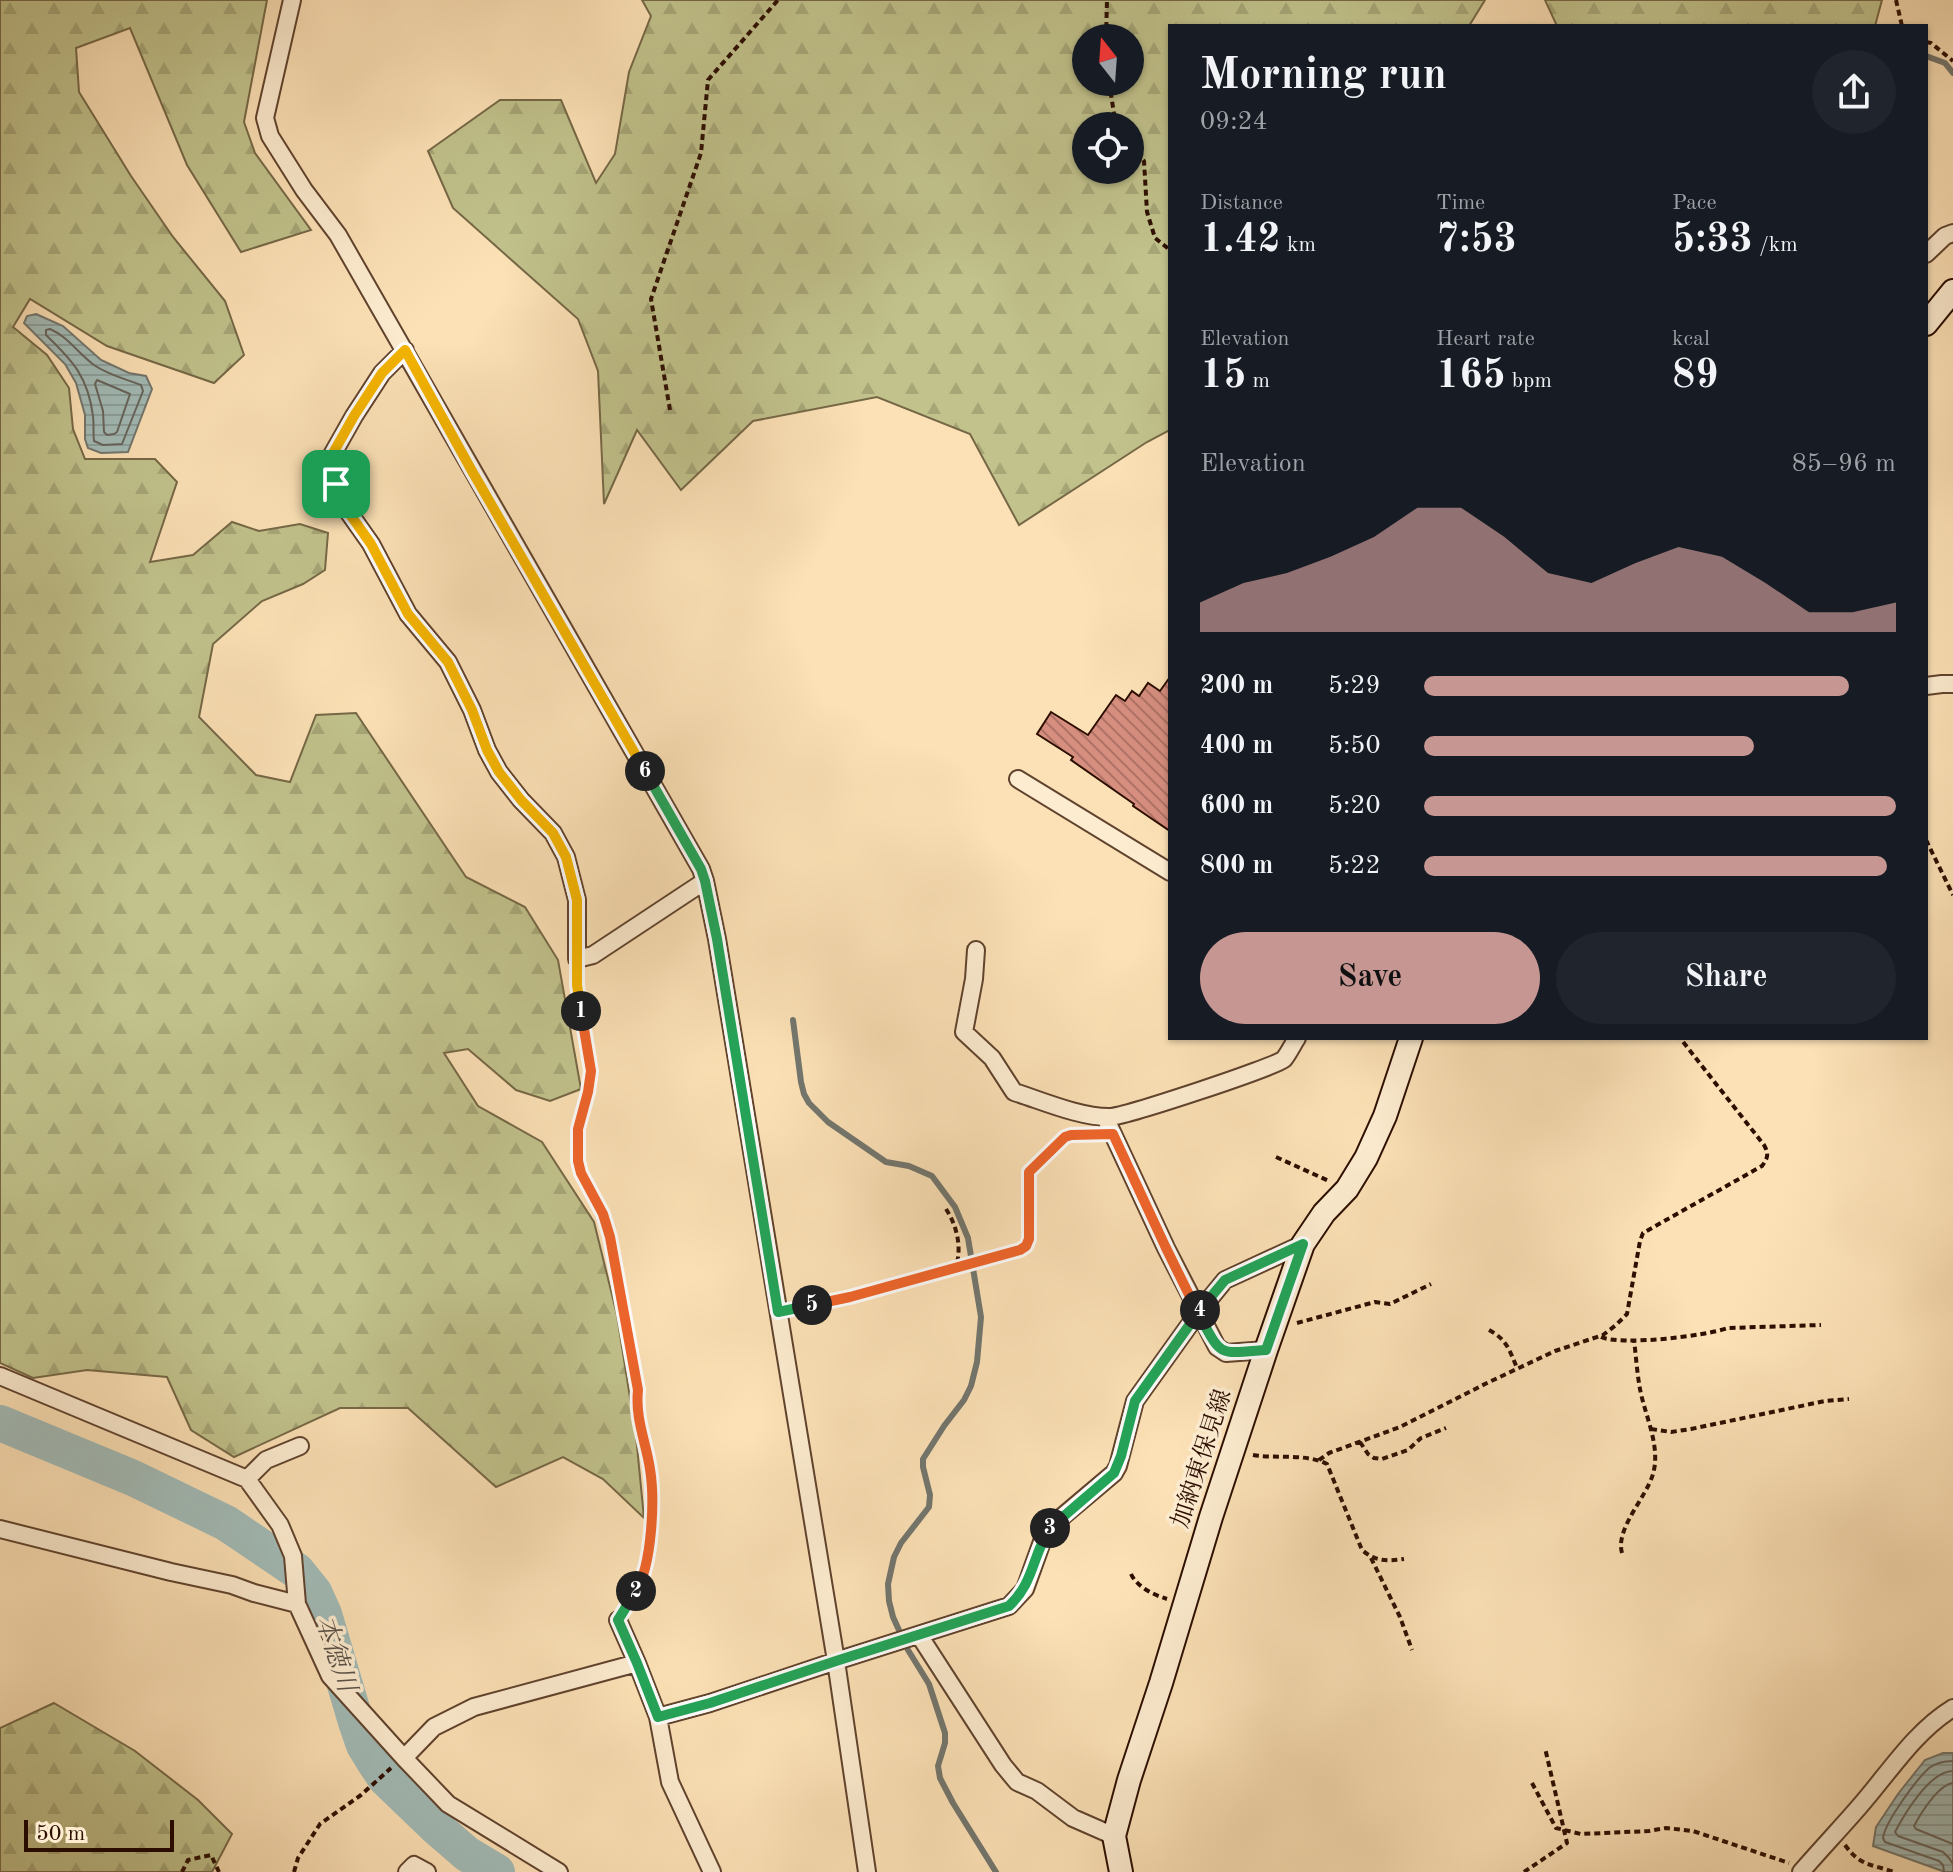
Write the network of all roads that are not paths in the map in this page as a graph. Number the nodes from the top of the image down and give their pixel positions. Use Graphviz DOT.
graph roads {
  1 [pos="292,0"];
  2 [pos="1953,233"];
  3 [pos="1928,252"];
  4 [pos="1953,291"];
  5 [pos="1928,322"];
  6 [pos="405,350"];
  7 [pos="1953,684"];
  8 [pos="1928,686"];
  9 [pos="1018,779"];
  10 [pos="1168,871"];
  11 [pos="705,881"];
  12 [pos="976,950"];
  13 [pos="1296,1040"];
  14 [pos="1410,1040"];
  15 [pos="1105,1117"];
  16 [pos="1303,1244"];
  17 [pos="1198,1313"];
  18 [pos="1266,1350"];
  19 [pos="0,1376"];
  20 [pos="300,1446"];
  21 [pos="247,1479"];
  22 [pos="0,1529"];
  23 [pos="297,1604"];
  24 [pos="618,1620"];
  25 [pos="919,1635"];
  26 [pos="836,1661"];
  27 [pos="637,1663"];
  28 [pos="1953,1708"];
  29 [pos="658,1717"];
  30 [pos="397,1758"];
  31 [pos="1114,1836"];
  32 [pos="1795,1867"];
  33 [pos="407,1872"];
  34 [pos="427,1872"];
  35 [pos="559,1872"];
  36 [pos="712,1872"];
  37 [pos="867,1872"];
  38 [pos="1121,1872"];
  1 -- 6 [label="street"];
  2 -- 3 [label="street"];
  4 -- 5 [label="main road"];
  6 -- 11 [label="street"];
  6 -- 11 [label="street"];
  7 -- 8 [label="street"];
  9 -- 10 [label="street"];
  11 -- 26 [label="street"];
  12 -- 15 [label="street"];
  13 -- 15 [label="street"];
  14 -- 16 [label="main road, 加納東保見線"];
  15 -- 17 [label="street"];
  16 -- 17 [label="street"];
  16 -- 18 [label="main road, 加納東保見線"];
  17 -- 18 [label="street"];
  17 -- 25 [label="street"];
  18 -- 31 [label="main road, 加納東保見線"];
  19 -- 21 [label="street"];
  20 -- 21 [label="street"];
  21 -- 23 [label="street"];
  22 -- 23 [label="street"];
  23 -- 30 [label="street"];
  24 -- 27 [label="street"];
  25 -- 26 [label="street"];
  25 -- 31 [label="street"];
  26 -- 29 [label="street"];
  26 -- 37 [label="street"];
  27 -- 29 [label="street"];
  27 -- 30 [label="street"];
  28 -- 32 [label="street"];
  29 -- 36 [label="street"];
  30 -- 35 [label="street"];
  31 -- 38 [label="main road, 加納東保見線"];
  33 -- 34 [label="street"];
}
